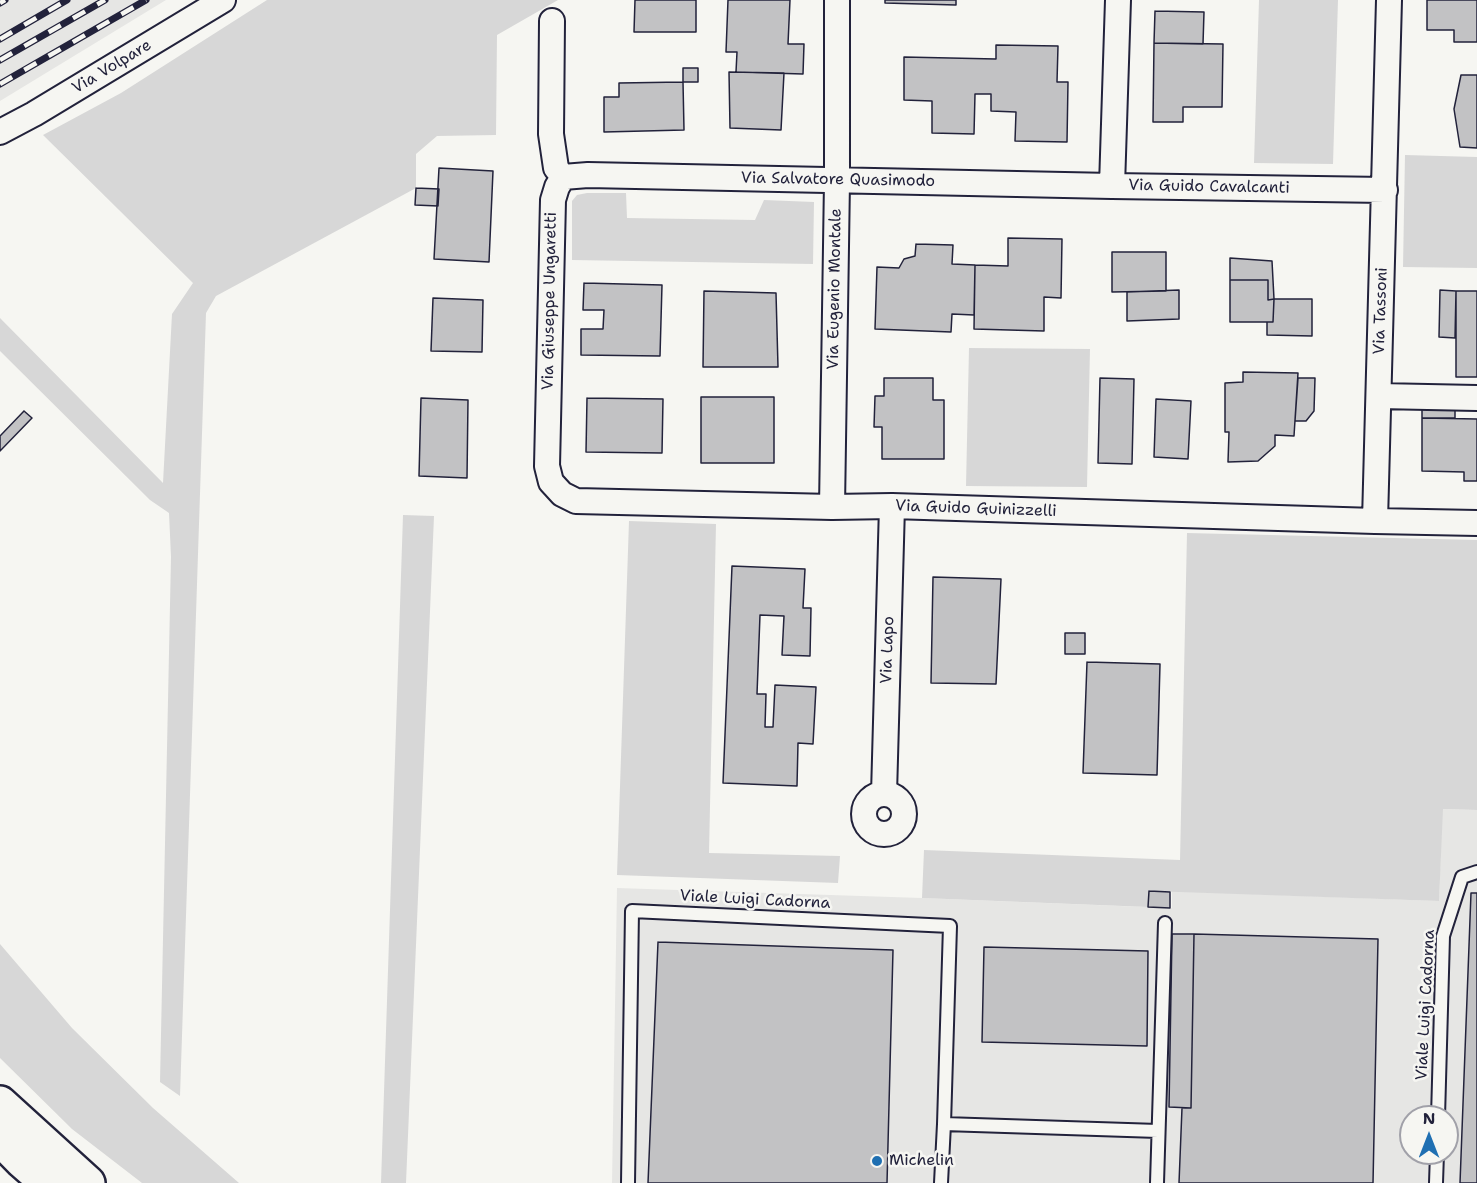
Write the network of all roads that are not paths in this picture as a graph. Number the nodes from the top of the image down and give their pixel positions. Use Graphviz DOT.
graph roads {
  1 [pos="223,0"];
  2 [pos="837,0"];
  3 [pos="1118,0"];
  4 [pos="1389,0"];
  5 [pos="552,21"];
  6 [pos="0,132"];
  7 [pos="563,177"];
  8 [pos="837,181"];
  9 [pos="1112,186"];
  10 [pos="1384,190"];
  11 [pos="1379,396"];
  12 [pos="1477,398"];
  13 [pos="576,501"];
  14 [pos="892,506"];
  15 [pos="832,507"];
  16 [pos="1376,521"];
  17 [pos="1477,523"];
  18 [pos="884,794"];
  19 [pos="1477,872"];
  20 [pos="1165,923"];
  21 [pos="0,1103"];
  22 [pos="1438,1105"];
  23 [pos="944,1124"];
  24 [pos="1158,1131"];
  25 [pos="0,1139"];
  26 [pos="1437,1165"];
  27 [pos="47,1183"];
  28 [pos="88,1183"];
  29 [pos="628,1183"];
  30 [pos="940,1183"];
  31 [pos="1157,1183"];
  32 [pos="1436,1183"];
  1 -- 6 [label="street, Via Volpare"];
  2 -- 8 [label="street, Via Eugenio Montale"];
  3 -- 9 [label="street, Via Guido Cavalcanti"];
  4 -- 10 [label="street, Via Tassoni"];
  5 -- 7 [label="street"];
  7 -- 8 [label="street, Via Salvatore Quasimodo"];
  7 -- 13 [label="street, Via Giuseppe Ungaretti"];
  8 -- 9 [label="street, Via Salvatore Quasimodo"];
  8 -- 15 [label="street, Via Eugenio Montale"];
  9 -- 10 [label="street, Via Guido Cavalcanti"];
  10 -- 11 [label="street, Via Tassoni"];
  11 -- 12 [label="street"];
  11 -- 16 [label="street, Via Tassoni"];
  13 -- 15 [label="street, Via Guido Guinizzelli"];
  14 -- 15 [label="street, Via Guido Guinizzelli"];
  14 -- 16 [label="street, Via Guido Guinizzelli"];
  14 -- 18 [label="street, Via Lapo"];
  16 -- 17 [label="street"];
  19 -- 22 [label="lane, Viale Luigi Cadorna"];
  20 -- 24 [label="lane"];
  21 -- 28 [label="main road"];
  23 -- 24 [label="lane"];
  23 -- 29 [label="lane, Viale Luigi Cadorna"];
  23 -- 30 [label="lane, Viale Luigi Cadorna"];
  24 -- 31 [label="lane"];
  25 -- 27 [label="main road"];
  26 -- 32 [label="lane"];
}
